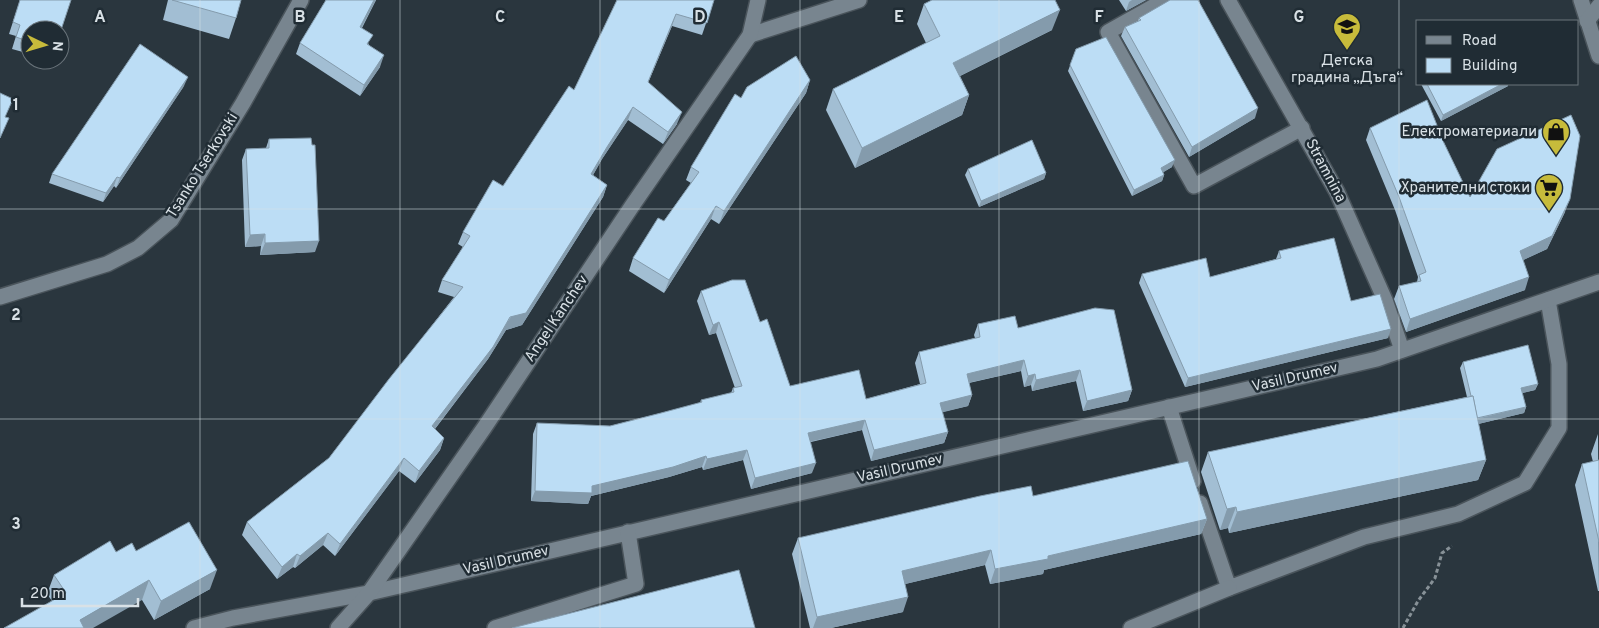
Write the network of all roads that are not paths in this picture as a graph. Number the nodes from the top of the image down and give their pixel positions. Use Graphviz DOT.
graph roads {
  1 [pos="301,0"];
  2 [pos="758,0"];
  3 [pos="859,0"];
  4 [pos="1165,0"];
  5 [pos="1228,0"];
  6 [pos="1581,0"];
  7 [pos="1588,0"];
  8 [pos="1599,6"];
  9 [pos="1587,21"];
  10 [pos="750,35"];
  11 [pos="1599,56"];
  12 [pos="1302,128"];
  13 [pos="1599,282"];
  14 [pos="0,297"];
  15 [pos="1548,300"];
  16 [pos="1402,350"];
  17 [pos="1169,408"];
  18 [pos="628,532"];
  19 [pos="1229,588"];
  20 [pos="368,593"];
  21 [pos="194,628"];
  22 [pos="338,628"];
  23 [pos="495,628"];
  24 [pos="1131,628"];
  1 -- 14 [label="street, Tsanko Tserkovski"];
  2 -- 10 [label="street, Angel Kanchev"];
  3 -- 10 [label="street"];
  4 -- 12 [label="street"];
  5 -- 12 [label="street, Stramnina"];
  6 -- 9 [label="street"];
  7 -- 9 [label="street"];
  8 -- 9 [label="street"];
  9 -- 11 [label="street"];
  10 -- 20 [label="street, Angel Kanchev"];
  12 -- 16 [label="street, Stramnina"];
  13 -- 15 [label="street, Vasil Drumev"];
  15 -- 16 [label="street, Vasil Drumev"];
  15 -- 19 [label="street"];
  16 -- 17 [label="street, Vasil Drumev"];
  17 -- 18 [label="street, Vasil Drumev"];
  17 -- 19 [label="street"];
  18 -- 20 [label="street, Vasil Drumev"];
  18 -- 23 [label="street"];
  19 -- 24 [label="street"];
  20 -- 21 [label="street, Vasil Drumev"];
  20 -- 22 [label="street, Angel Kanchev"];
}
